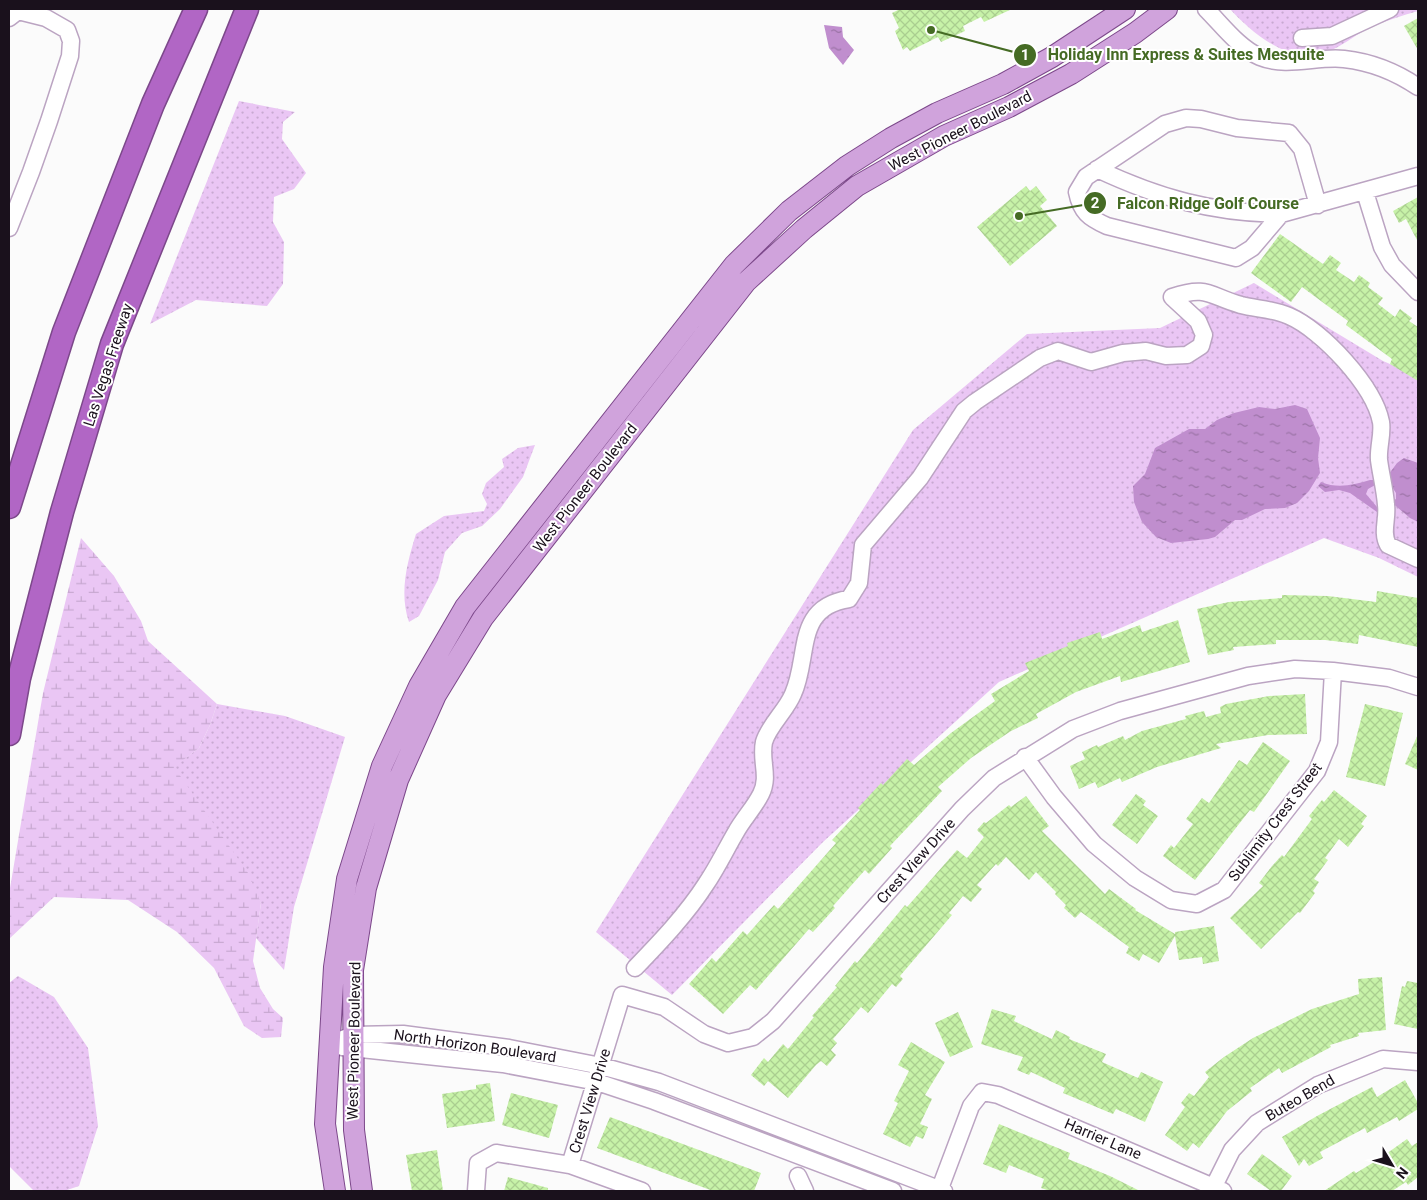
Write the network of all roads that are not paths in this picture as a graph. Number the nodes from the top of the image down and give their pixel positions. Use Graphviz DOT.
graph roads {
  1 [pos="185,9"];
  2 [pos="196,9"];
  3 [pos="247,9"];
  4 [pos="1124,9"];
  5 [pos="1167,9"];
  6 [pos="1206,9"];
  7 [pos="1390,9"];
  8 [pos="9,18"];
  9 [pos="1302,38"];
  10 [pos="1418,87"];
  11 [pos="153,104"];
  12 [pos="1097,169"];
  13 [pos="1418,176"];
  14 [pos="1365,192"];
  15 [pos="1318,205"];
  16 [pos="12,208"];
  17 [pos="1280,214"];
  18 [pos="9,228"];
  19 [pos="1418,292"];
  20 [pos="9,507"];
  21 [pos="1418,559"];
  22 [pos="1333,671"];
  23 [pos="1418,687"];
  24 [pos="9,734"];
  25 [pos="1025,756"];
  26 [pos="635,968"];
  27 [pos="353,1042"];
  28 [pos="330,1044"];
  29 [pos="1418,1062"];
  30 [pos="601,1066"];
  31 [pos="596,1082"];
  32 [pos="570,1165"];
  33 [pos="798,1176"];
  34 [pos="624,1188"];
  35 [pos="1218,1189"];
  36 [pos="335,1191"];
  37 [pos="362,1191"];
  38 [pos="476,1191"];
  39 [pos="642,1191"];
  40 [pos="805,1191"];
  41 [pos="893,1191"];
  42 [pos="941,1191"];
  1 -- 11 [label="highway"];
  2 -- 11 [label="highway"];
  3 -- 24 [label="highway, Las Vegas Freeway"];
  4 -- 28 [label="main road, West Pioneer Boulevard"];
  5 -- 27 [label="main road, West Pioneer Boulevard"];
  6 -- 10 [label="street"];
  7 -- 9 [label="street"];
  8 -- 16 [label="street"];
  11 -- 20 [label="highway"];
  12 -- 15 [label="street"];
  12 -- 17 [label="street"];
  12 -- 17 [label="street"];
  13 -- 14 [label="street"];
  14 -- 15 [label="street"];
  14 -- 19 [label="street"];
  15 -- 17 [label="street"];
  16 -- 18 [label="street"];
  21 -- 26 [label="street"];
  22 -- 23 [label="street, Crest View Drive"];
  22 -- 25 [label="street, Crest View Drive"];
  22 -- 25 [label="street, Sublimity Crest Street"];
  25 -- 30 [label="street, Crest View Drive"];
  27 -- 28 [label="street, North Horizon Boulevard"];
  27 -- 30 [label="street, North Horizon Boulevard"];
  27 -- 31 [label="street, North Horizon Boulevard"];
  27 -- 37 [label="main road, West Pioneer Boulevard"];
  28 -- 36 [label="main road, West Pioneer Boulevard"];
  29 -- 35 [label="street, Buteo Bend"];
  30 -- 31 [label="street, Crest View Drive"];
  30 -- 42 [label="street, North Horizon Boulevard"];
  31 -- 32 [label="street, Crest View Drive"];
  31 -- 41 [label="street, North Horizon Boulevard"];
  32 -- 34 [label="street"];
  32 -- 38 [label="street"];
  33 -- 40 [label="street"];
  34 -- 39 [label="street"];
  35 -- 42 [label="street, Harrier Lane"];
}
